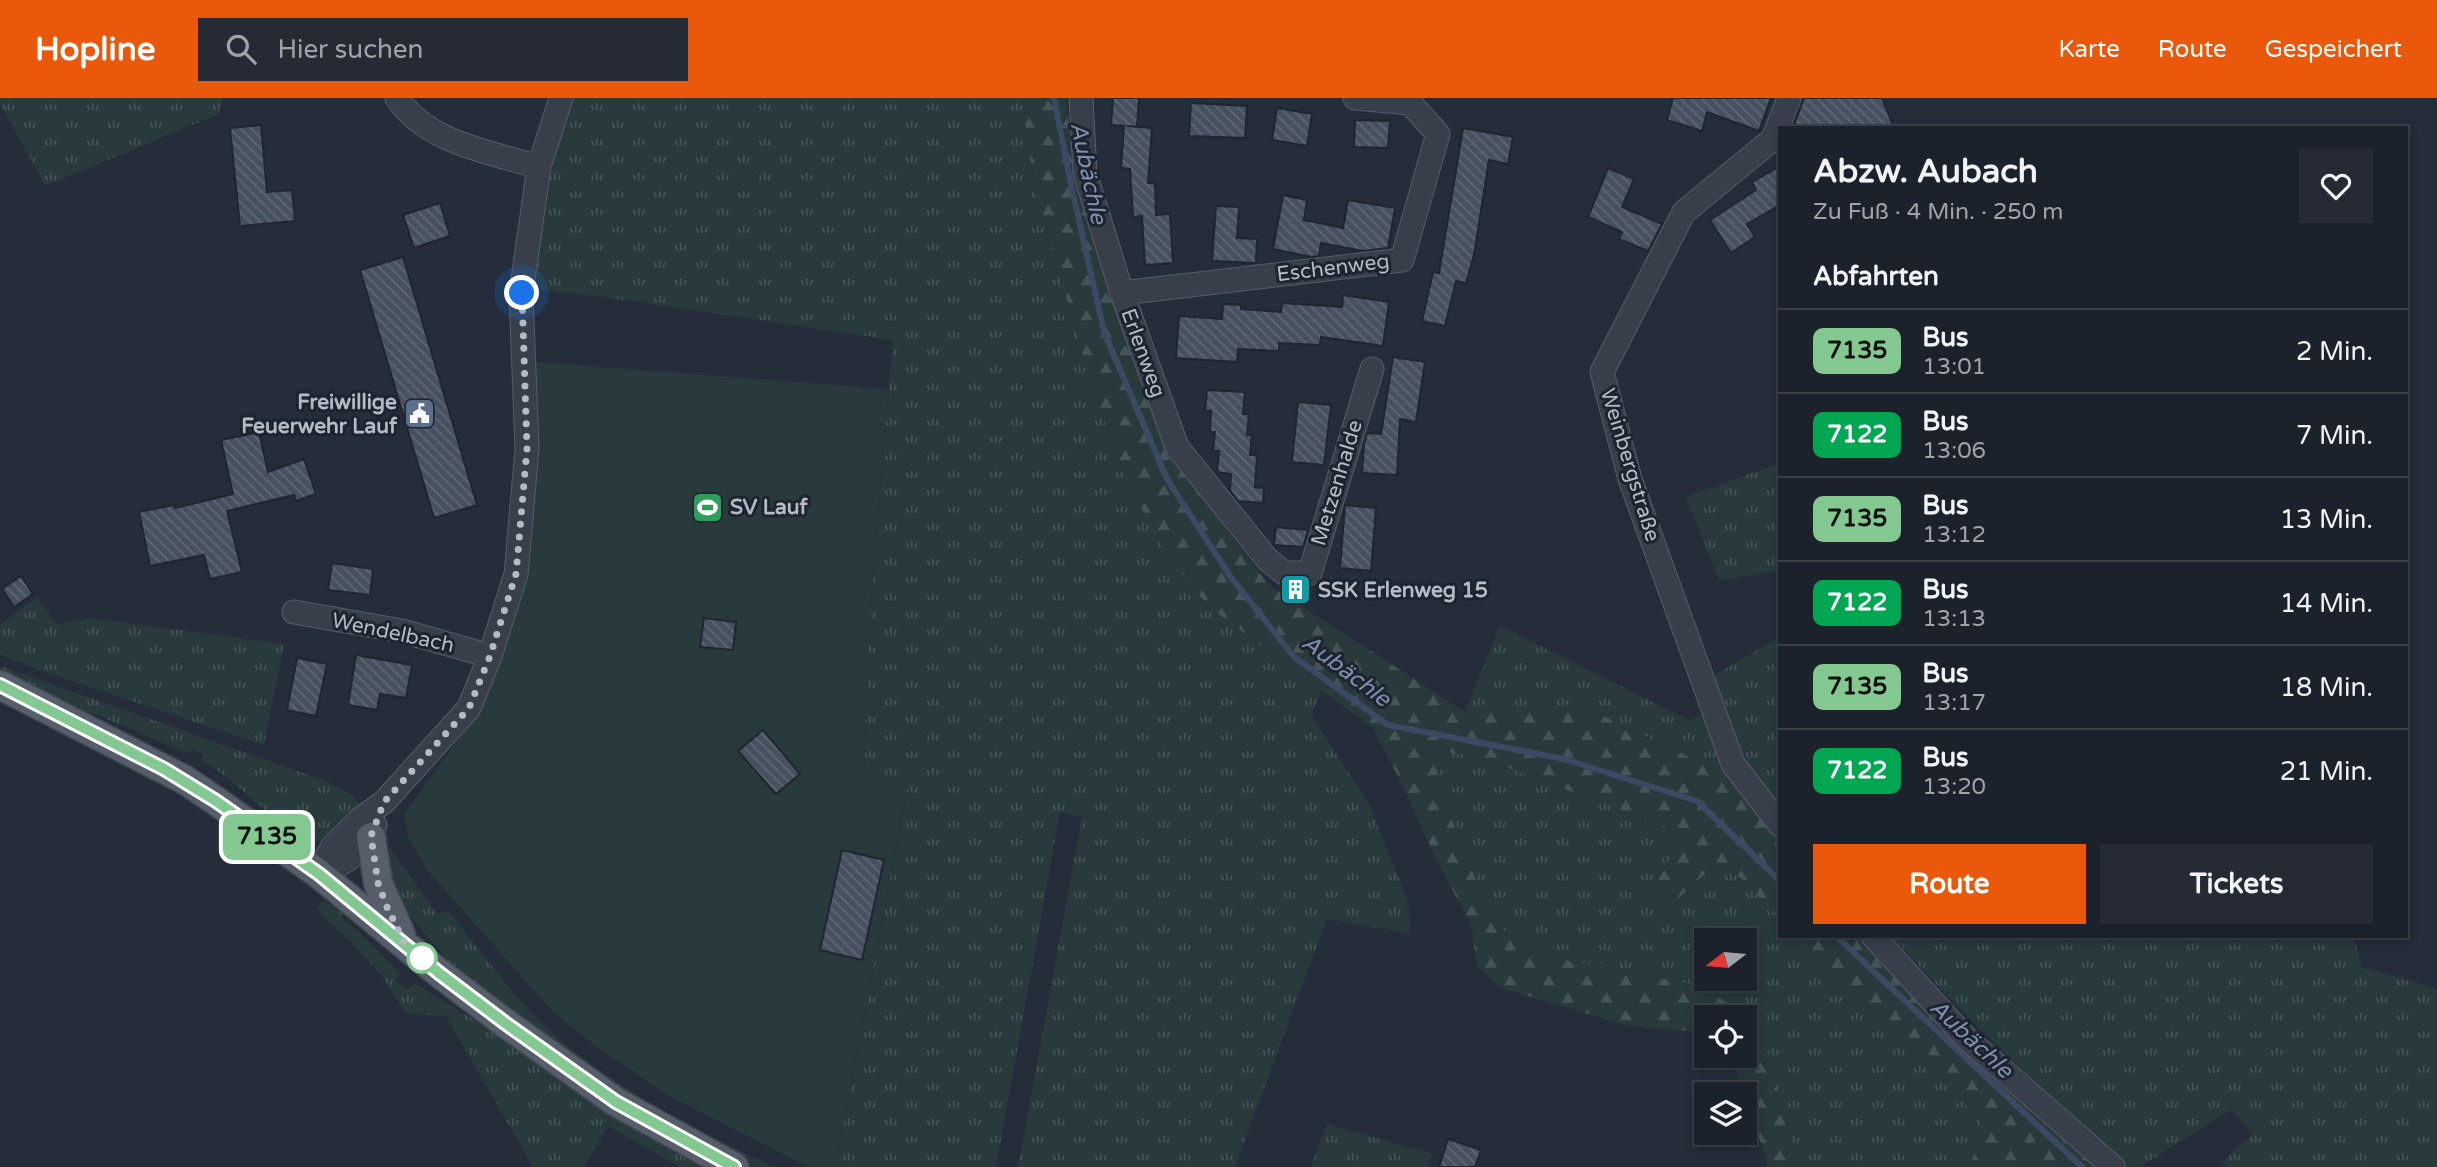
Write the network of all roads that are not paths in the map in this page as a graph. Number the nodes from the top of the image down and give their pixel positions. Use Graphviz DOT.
graph roads {
  1 [pos="397,98"];
  2 [pos="561,98"];
  3 [pos="1081,98"];
  4 [pos="1355,98"];
  5 [pos="1789,98"];
  6 [pos="1778,126"];
  7 [pos="1778,126"];
  8 [pos="539,167"];
  9 [pos="1122,293"];
  10 [pos="1372,369"];
  11 [pos="1283,573"];
  12 [pos="295,612"];
  13 [pos="490,656"];
  14 [pos="0,685"];
  15 [pos="384,802"];
  16 [pos="1778,822"];
  17 [pos="371,836"];
  18 [pos="319,874"];
  19 [pos="1875,938"];
  20 [pos="405,944"];
  21 [pos="734,1167"];
  22 [pos="2113,1167"];
  1 -- 8 [label="street"];
  2 -- 8 [label="street"];
  3 -- 9 [label="street, Erlenweg"];
  4 -- 9 [label="street, Eschenweg"];
  5 -- 6 [label="street, Weinbergstraße"];
  7 -- 16 [label="street, Weinbergstraße"];
  8 -- 13 [label="street"];
  9 -- 11 [label="street, Erlenweg"];
  10 -- 11 [label="street, Metzenhalde"];
  12 -- 13 [label="street, Wendelbach"];
  13 -- 15 [label="street"];
  14 -- 18 [label="main road"];
  15 -- 17 [label="street"];
  15 -- 18 [label="street"];
  17 -- 18 [label="street"];
  17 -- 20 [label="main road"];
  18 -- 20 [label="main road"];
  19 -- 22 [label="street"];
  20 -- 21 [label="main road"];
}
